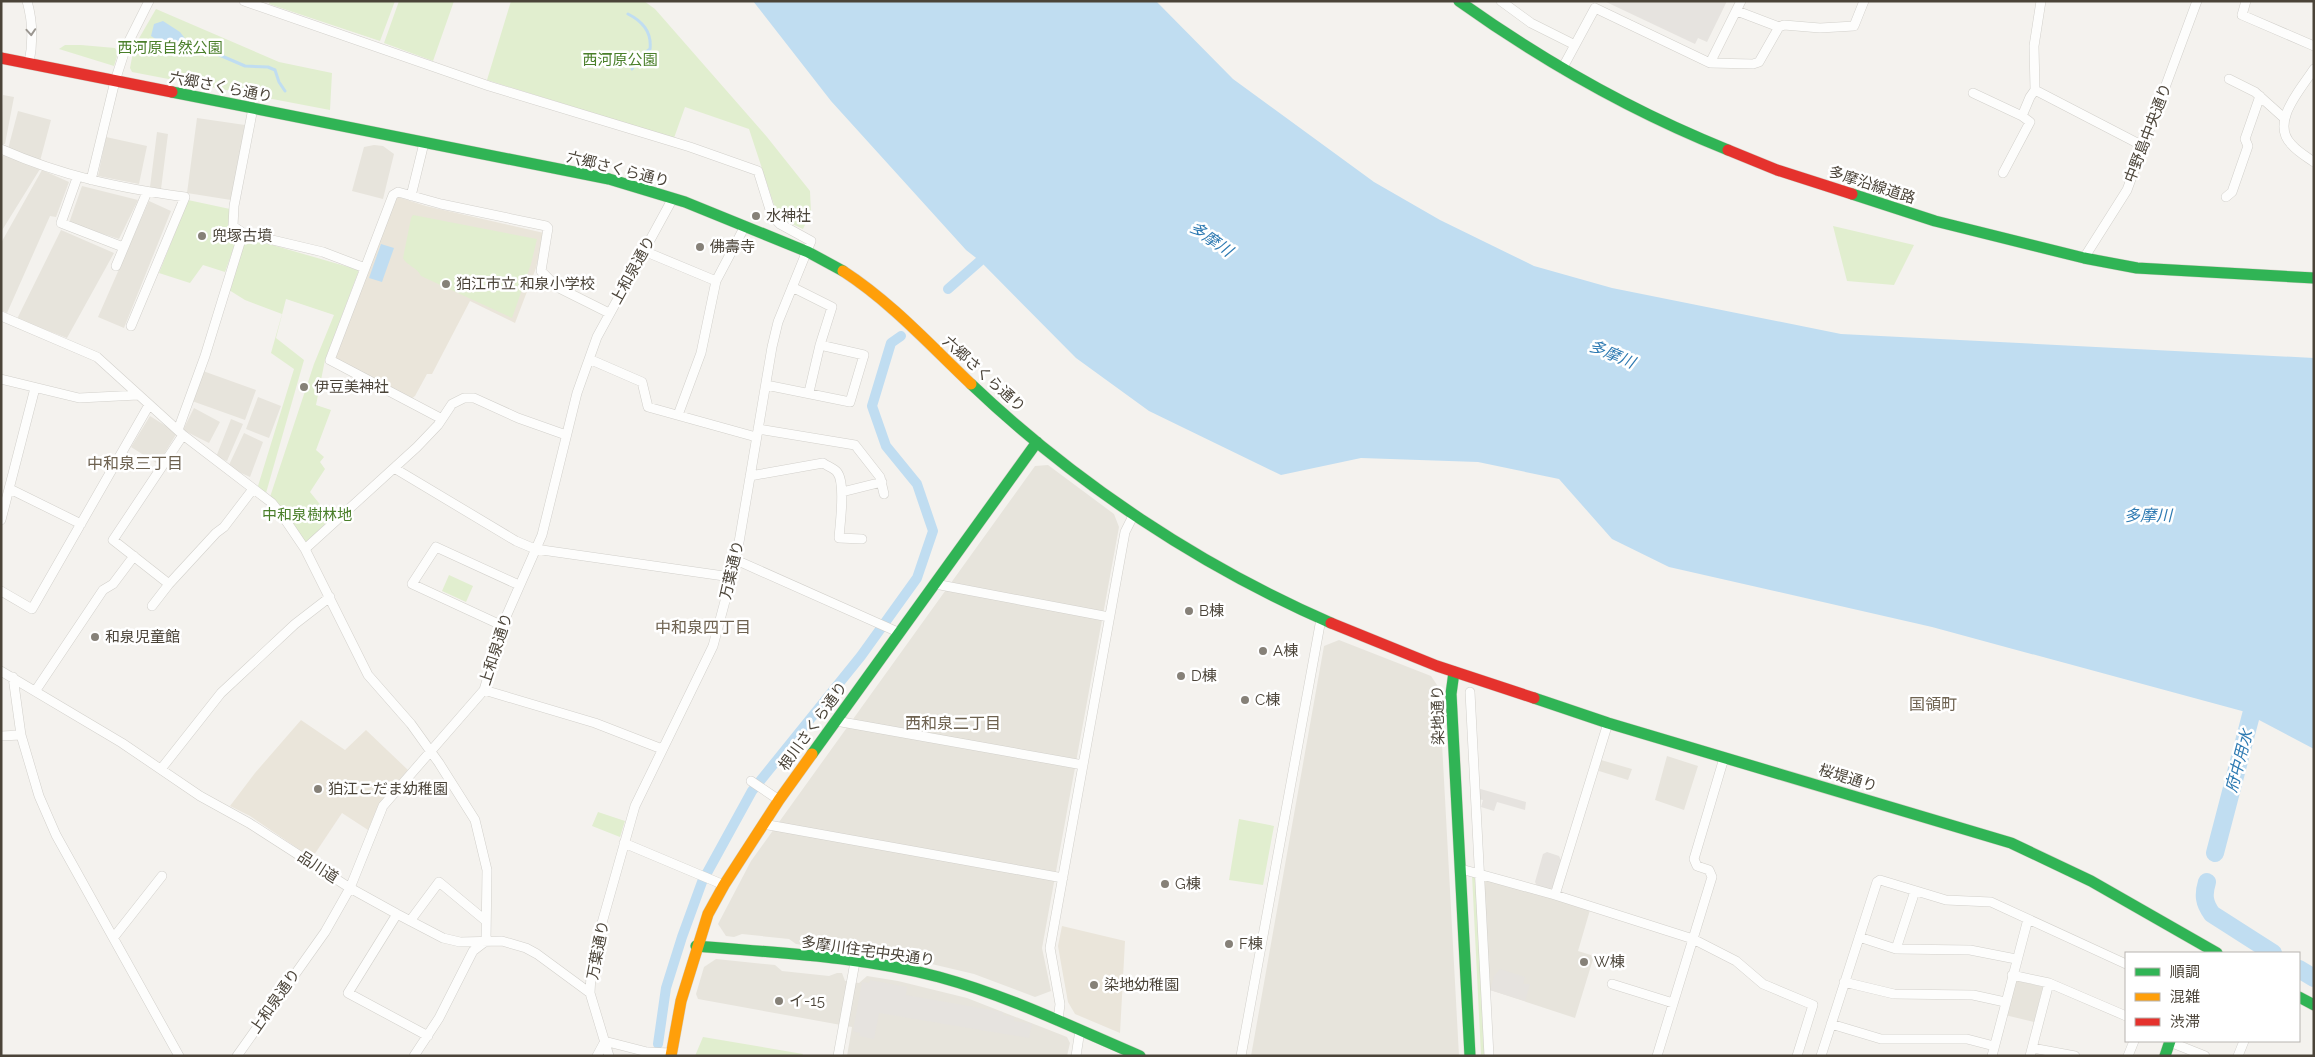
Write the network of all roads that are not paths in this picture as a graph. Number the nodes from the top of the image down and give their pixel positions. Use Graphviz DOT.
graph roads {
  1 [pos="27,1"];
  2 [pos="149,1"];
  3 [pos="244,1"];
  4 [pos="1459,1"];
  5 [pos="1501,1"];
  6 [pos="1741,1"];
  7 [pos="1864,1"];
  8 [pos="2041,1"];
  9 [pos="2197,1"];
  10 [pos="2246,1"];
  11 [pos="1737,11"];
  12 [pos="1779,27"];
  13 [pos="1575,45"];
  14 [pos="2314,46"];
  15 [pos="1,58"];
  16 [pos="29,63"];
  17 [pos="1710,63"];
  18 [pos="1562,69"];
  19 [pos="2314,69"];
  20 [pos="2229,79"];
  21 [pos="115,81"];
  22 [pos="2036,90"];
  23 [pos="1973,93"];
  24 [pos="2260,96"];
  25 [pos="253,108"];
  26 [pos="2022,116"];
  27 [pos="2284,118"];
  28 [pos="424,143"];
  29 [pos="2143,146"];
  30 [pos="2,150"];
  31 [pos="2314,162"];
  32 [pos="2003,173"];
  33 [pos="77,178"];
  34 [pos="91,180"];
  35 [pos="147,192"];
  36 [pos="411,196"];
  37 [pos="2226,197"];
  38 [pos="673,198"];
  39 [pos="745,226"];
  40 [pos="243,233"];
  41 [pos="123,248"];
  42 [pos="644,251"];
  43 [pos="808,252"];
  44 [pos="2084,258"];
  45 [pos="116,266"];
  46 [pos="365,268"];
  47 [pos="2313,277"];
  48 [pos="716,282"];
  49 [pos="792,287"];
  50 [pos="609,313"];
  51 [pos="1,316"];
  52 [pos="131,326"];
  53 [pos="820,345"];
  54 [pos="589,359"];
  55 [pos="1,379"];
  56 [pos="766,385"];
  57 [pos="35,388"];
  58 [pos="809,392"];
  59 [pos="138,395"];
  60 [pos="149,405"];
  61 [pos="678,416"];
  62 [pos="442,419"];
  63 [pos="181,433"];
  64 [pos="757,433"];
  65 [pos="566,435"];
  66 [pos="1037,442"];
  67 [pos="394,468"];
  68 [pos="750,476"];
  69 [pos="882,482"];
  70 [pos="10,489"];
  71 [pos="254,489"];
  72 [pos="842,492"];
  73 [pos="884,494"];
  74 [pos="1134,514"];
  75 [pos="1,520"];
  76 [pos="81,524"];
  77 [pos="862,539"];
  78 [pos="305,549"];
  79 [pos="535,549"];
  80 [pos="134,556"];
  81 [pos="736,560"];
  82 [pos="731,577"];
  83 [pos="169,584"];
  84 [pos="935,584"];
  85 [pos="519,585"];
  86 [pos="1,591"];
  87 [pos="330,596"];
  88 [pos="152,606"];
  89 [pos="1110,617"];
  90 [pos="1321,618"];
  91 [pos="503,626"];
  92 [pos="895,630"];
  93 [pos="1,671"];
  94 [pos="1454,672"];
  95 [pos="13,677"];
  96 [pos="36,690"];
  97 [pos="484,690"];
  98 [pos="1470,692"];
  99 [pos="836,721"];
  100 [pos="1608,722"];
  101 [pos="21,735"];
  102 [pos="1,736"];
  103 [pos="662,749"];
  104 [pos="431,752"];
  105 [pos="1724,758"];
  106 [pos="1083,765"];
  107 [pos="161,769"];
  108 [pos="751,781"];
  109 [pos="779,800"];
  110 [pos="763,824"];
  111 [pos="624,843"];
  112 [pos="1461,868"];
  113 [pos="1480,873"];
  114 [pos="162,876"];
  115 [pos="1063,878"];
  116 [pos="724,885"];
  117 [pos="350,888"];
  118 [pos="1915,891"];
  119 [pos="1555,895"];
  120 [pos="397,914"];
  121 [pos="2028,919"];
  122 [pos="410,920"];
  123 [pos="486,921"];
  124 [pos="114,937"];
  125 [pos="1859,938"];
  126 [pos="1694,940"];
  127 [pos="486,941"];
  128 [pos="696,946"];
  129 [pos="1896,949"];
  130 [pos="2202,950"];
  131 [pos="2016,960"];
  132 [pos="855,962"];
  133 [pos="2125,964"];
  134 [pos="2012,975"];
  135 [pos="1844,982"];
  136 [pos="2049,983"];
  137 [pos="1612,984"];
  138 [pos="590,993"];
  139 [pos="2300,998"];
  140 [pos="2005,1002"];
  141 [pos="1673,1003"];
  142 [pos="2314,1005"];
  143 [pos="2125,1016"];
  144 [pos="1058,1021"];
  145 [pos="1831,1024"];
  146 [pos="1080,1030"];
  147 [pos="428,1036"];
  148 [pos="2134,1042"];
  149 [pos="2170,1042"];
  150 [pos="2172,1042"];
  151 [pos="2244,1042"];
  152 [pos="604,1044"];
  153 [pos="1994,1046"];
  154 [pos="2031,1052"];
  155 [pos="671,1054"];
  156 [pos="180,1056"];
  157 [pos="237,1056"];
  158 [pos="414,1056"];
  159 [pos="598,1056"];
  160 [pos="609,1056"];
  161 [pos="838,1056"];
  162 [pos="1076,1056"];
  163 [pos="1140,1056"];
  164 [pos="1241,1056"];
  165 [pos="1470,1056"];
  166 [pos="1488,1056"];
  167 [pos="1657,1056"];
  168 [pos="1797,1056"];
  169 [pos="1821,1056"];
  170 [pos="1992,1056"];
  171 [pos="2075,1056"];
  172 [pos="2128,1056"];
  173 [pos="2165,1056"];
  174 [pos="2205,1056"];
  175 [pos="2238,1056"];
  1 -- 16 [label="street, one-way"];
  2 -- 21 [label="street"];
  3 -- 43 [label="street"];
  4 -- 18 [label="street, 多摩沿線道路"];
  5 -- 13 [label="street"];
  6 -- 11 [label="street"];
  7 -- 12 [label="street"];
  8 -- 22 [label="street"];
  9 -- 29 [label="street, 中野島中央通り"];
  10 -- 14 [label="street"];
  11 -- 12 [label="street"];
  11 -- 17 [label="street"];
  12 -- 17 [label="street"];
  13 -- 17 [label="street"];
  13 -- 18 [label="street"];
  15 -- 16 [label="street, 六郷さくら通り"];
  16 -- 21 [label="street, 六郷さくら通り"];
  18 -- 44 [label="street, 多摩沿線道路"];
  19 -- 27 [label="street"];
  20 -- 24 [label="street"];
  21 -- 25 [label="street, 六郷さくら通り"];
  21 -- 34 [label="street"];
  22 -- 26 [label="street"];
  22 -- 29 [label="street"];
  23 -- 26 [label="street"];
  24 -- 27 [label="street"];
  24 -- 37 [label="street"];
  25 -- 28 [label="street, 六郷さくら通り"];
  25 -- 40 [label="street"];
  26 -- 32 [label="street"];
  27 -- 31 [label="street"];
  28 -- 36 [label="street"];
  28 -- 38 [label="street, 六郷さくら通り"];
  29 -- 44 [label="street, 中野島中央通り"];
  30 -- 33 [label="street"];
  33 -- 34 [label="street"];
  33 -- 41 [label="street"];
  34 -- 35 [label="street"];
  35 -- 41 [label="street"];
  35 -- 52 [label="street"];
  36 -- 46 [label="street"];
  36 -- 50 [label="street"];
  38 -- 39 [label="street, 六郷さくら通り"];
  38 -- 42 [label="street, 上和泉通り"];
  39 -- 43 [label="street, 六郷さくら通り"];
  39 -- 48 [label="street"];
  40 -- 46 [label="street"];
  40 -- 63 [label="street"];
  41 -- 45 [label="street"];
  42 -- 48 [label="street"];
  42 -- 50 [label="street, 上和泉通り"];
  43 -- 49 [label="street, 万葉通り"];
  43 -- 66 [label="street, 六郷さくら通り"];
  44 -- 47 [label="street, 多摩沿線道路"];
  46 -- 62 [label="street"];
  48 -- 61 [label="street"];
  49 -- 53 [label="street"];
  49 -- 56 [label="street, 万葉通り"];
  50 -- 54 [label="street, 上和泉通り"];
  51 -- 59 [label="street"];
  53 -- 58 [label="street"];
  53 -- 58 [label="street"];
  54 -- 61 [label="street"];
  54 -- 65 [label="street, 上和泉通り"];
  55 -- 57 [label="street"];
  56 -- 58 [label="street"];
  56 -- 64 [label="street, 万葉通り"];
  57 -- 59 [label="street"];
  57 -- 70 [label="street"];
  59 -- 60 [label="street"];
  60 -- 63 [label="street"];
  60 -- 76 [label="street"];
  61 -- 64 [label="street"];
  62 -- 65 [label="street"];
  62 -- 67 [label="street"];
  63 -- 71 [label="street"];
  63 -- 80 [label="street"];
  64 -- 68 [label="street, 万葉通り"];
  64 -- 69 [label="street"];
  65 -- 79 [label="street, 上和泉通り"];
  66 -- 74 [label="street, 六郷さくら通り"];
  66 -- 84 [label="street, 根川さくら通り"];
  67 -- 78 [label="street"];
  67 -- 79 [label="street"];
  68 -- 72 [label="street"];
  68 -- 81 [label="street, 万葉通り"];
  69 -- 72 [label="street"];
  69 -- 73 [label="street"];
  70 -- 75 [label="street"];
  70 -- 76 [label="street"];
  71 -- 78 [label="street"];
  71 -- 83 [label="street"];
  72 -- 77 [label="street"];
  74 -- 89 [label="street"];
  74 -- 90 [label="street, 染地通り"];
  76 -- 86 [label="street"];
  78 -- 87 [label="street"];
  79 -- 82 [label="street"];
  79 -- 85 [label="street, 上和泉通り"];
  80 -- 83 [label="street"];
  80 -- 96 [label="street"];
  81 -- 82 [label="street, 万葉通り"];
  81 -- 92 [label="street"];
  82 -- 103 [label="street, 万葉通り"];
  83 -- 88 [label="street"];
  84 -- 89 [label="street"];
  84 -- 92 [label="street, 根川さくら通り"];
  85 -- 91 [label="street, 上和泉通り"];
  85 -- 91 [label="street"];
  87 -- 104 [label="street"];
  87 -- 107 [label="street"];
  89 -- 106 [label="street"];
  90 -- 94 [label="street, 染地通り"];
  90 -- 164 [label="street"];
  91 -- 97 [label="street, 上和泉通り"];
  92 -- 99 [label="street, 根川さくら通り"];
  93 -- 95 [label="street, 品川道"];
  94 -- 100 [label="street, 桜堤通り"];
  94 -- 112 [label="street, 染地通り"];
  95 -- 96 [label="street, 品川道"];
  95 -- 101 [label="street"];
  96 -- 107 [label="street, 品川道"];
  97 -- 103 [label="street"];
  97 -- 104 [label="street, 上和泉通り"];
  98 -- 113 [label="street"];
  99 -- 106 [label="street"];
  99 -- 109 [label="street, 根川さくら通り"];
  100 -- 105 [label="street, 桜堤通り"];
  100 -- 119 [label="street"];
  101 -- 102 [label="street"];
  101 -- 124 [label="street"];
  103 -- 111 [label="street, 万葉通り"];
  104 -- 117 [label="street, 上和泉通り"];
  104 -- 123 [label="street"];
  105 -- 126 [label="street"];
  105 -- 130 [label="street, 桜堤通り"];
  106 -- 115 [label="street"];
  107 -- 117 [label="street, 品川道"];
  108 -- 109 [label="street"];
  109 -- 110 [label="street, 根川さくら通り"];
  110 -- 115 [label="street"];
  110 -- 116 [label="street, 根川さくら通り"];
  111 -- 116 [label="street"];
  111 -- 138 [label="street, 万葉通り"];
  112 -- 113 [label="street"];
  112 -- 165 [label="street, 染地通り"];
  113 -- 119 [label="street"];
  113 -- 166 [label="street"];
  114 -- 124 [label="street"];
  115 -- 144 [label="street"];
  116 -- 128 [label="street, 根川さくら通り"];
  117 -- 120 [label="street, 品川道"];
  117 -- 157 [label="street, 上和泉通り"];
  118 -- 121 [label="street"];
  118 -- 125 [label="street"];
  118 -- 129 [label="street"];
  119 -- 126 [label="street"];
  120 -- 122 [label="street, 品川道"];
  120 -- 147 [label="street"];
  121 -- 131 [label="street"];
  121 -- 133 [label="street"];
  122 -- 123 [label="street"];
  122 -- 127 [label="street, 品川道"];
  123 -- 127 [label="street"];
  124 -- 156 [label="street"];
  125 -- 129 [label="street"];
  125 -- 135 [label="street"];
  126 -- 141 [label="street"];
  126 -- 168 [label="street"];
  127 -- 138 [label="street, 品川道"];
  127 -- 147 [label="street"];
  128 -- 132 [label="street, 多摩川住宅中央通り"];
  128 -- 155 [label="street, 根川さくら通り"];
  129 -- 131 [label="street"];
  131 -- 134 [label="street"];
  132 -- 144 [label="street, 多摩川住宅中央通り"];
  132 -- 161 [label="street"];
  134 -- 136 [label="street"];
  134 -- 140 [label="street"];
  135 -- 140 [label="street"];
  135 -- 145 [label="street"];
  136 -- 143 [label="street"];
  136 -- 154 [label="street"];
  137 -- 141 [label="street"];
  138 -- 152 [label="street"];
  139 -- 142 [label="street"];
  140 -- 153 [label="street"];
  141 -- 167 [label="street"];
  144 -- 146 [label="street, 多摩川住宅中央通り"];
  145 -- 153 [label="street"];
  145 -- 169 [label="street"];
  146 -- 162 [label="street"];
  146 -- 163 [label="street, 多摩川住宅中央通り"];
  147 -- 158 [label="street"];
  148 -- 172 [label="street"];
  149 -- 173 [label="street"];
  150 -- 174 [label="street"];
  151 -- 175 [label="street"];
  152 -- 155 [label="street"];
  152 -- 159 [label="street"];
  152 -- 160 [label="street"];
  153 -- 170 [label="street"];
  154 -- 171 [label="street"];
}
